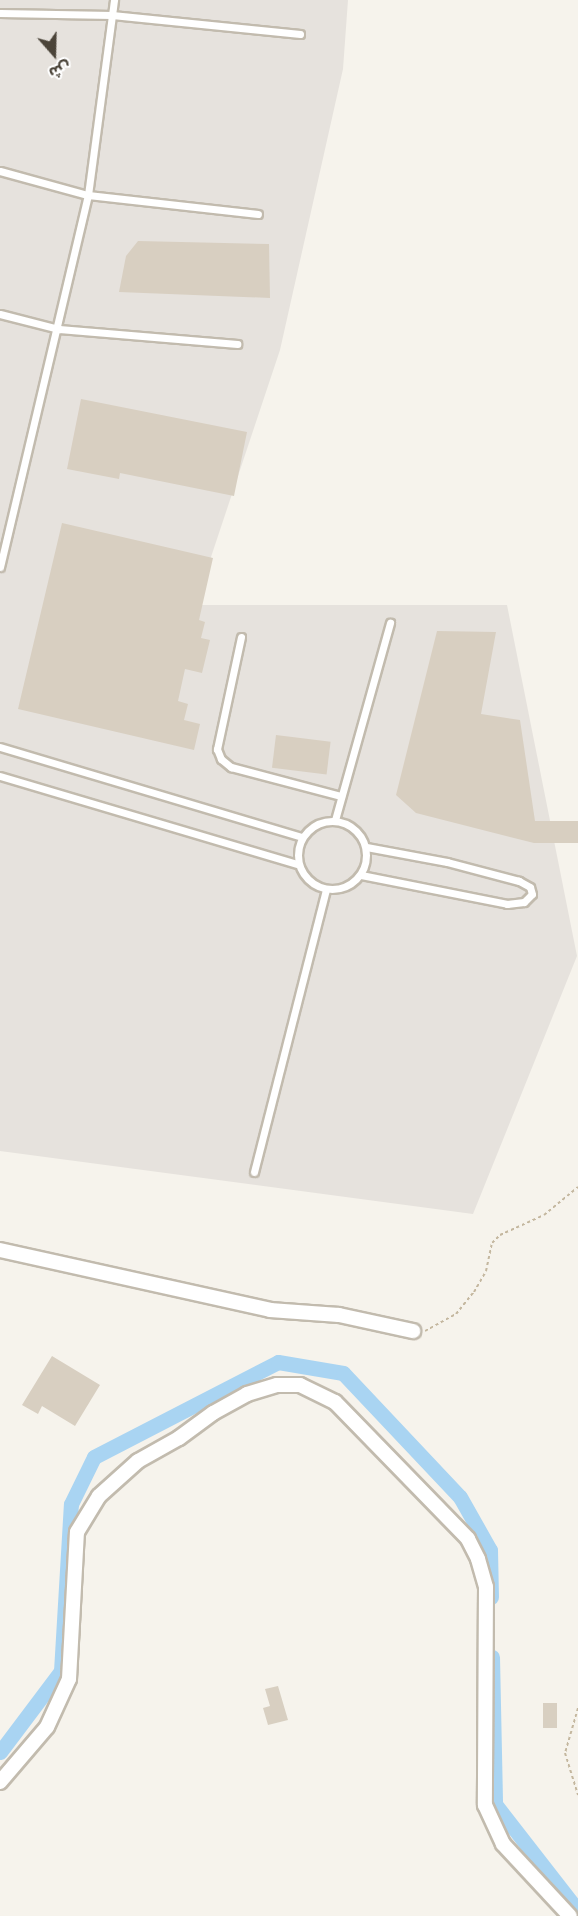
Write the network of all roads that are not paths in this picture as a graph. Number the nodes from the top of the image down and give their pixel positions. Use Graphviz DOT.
graph roads {
  1 [pos="114,0"];
  2 [pos="0,13"];
  3 [pos="112,15"];
  4 [pos="300,34"];
  5 [pos="0,171"];
  6 [pos="88,195"];
  7 [pos="258,214"];
  8 [pos="0,314"];
  9 [pos="59,329"];
  10 [pos="237,344"];
  11 [pos="0,567"];
  12 [pos="390,623"];
  13 [pos="241,637"];
  14 [pos="0,747"];
  15 [pos="0,776"];
  16 [pos="341,796"];
  17 [pos="334,820"];
  18 [pos="302,837"];
  19 [pos="366,847"];
  20 [pos="298,864"];
  21 [pos="361,875"];
  22 [pos="326,890"];
  23 [pos="254,1172"];
  24 [pos="0,1250"];
  25 [pos="413,1331"];
  26 [pos="0,1782"];
  27 [pos="570,1916"];
  1 -- 3 [label="lane"];
  2 -- 3 [label="lane"];
  3 -- 4 [label="lane"];
  3 -- 6 [label="lane"];
  5 -- 6 [label="lane"];
  6 -- 7 [label="lane"];
  6 -- 9 [label="lane"];
  8 -- 9 [label="lane"];
  9 -- 10 [label="lane"];
  9 -- 11 [label="lane"];
  12 -- 16 [label="lane"];
  13 -- 16 [label="lane"];
  14 -- 18 [label="lane"];
  15 -- 20 [label="lane"];
  16 -- 17 [label="lane"];
  17 -- 18 [label="lane"];
  17 -- 19 [label="lane"];
  18 -- 20 [label="lane"];
  19 -- 21 [label="lane"];
  19 -- 21 [label="lane"];
  20 -- 22 [label="lane"];
  21 -- 22 [label="lane"];
  22 -- 23 [label="lane"];
  24 -- 25 [label="street"];
  26 -- 27 [label="street"];
}
